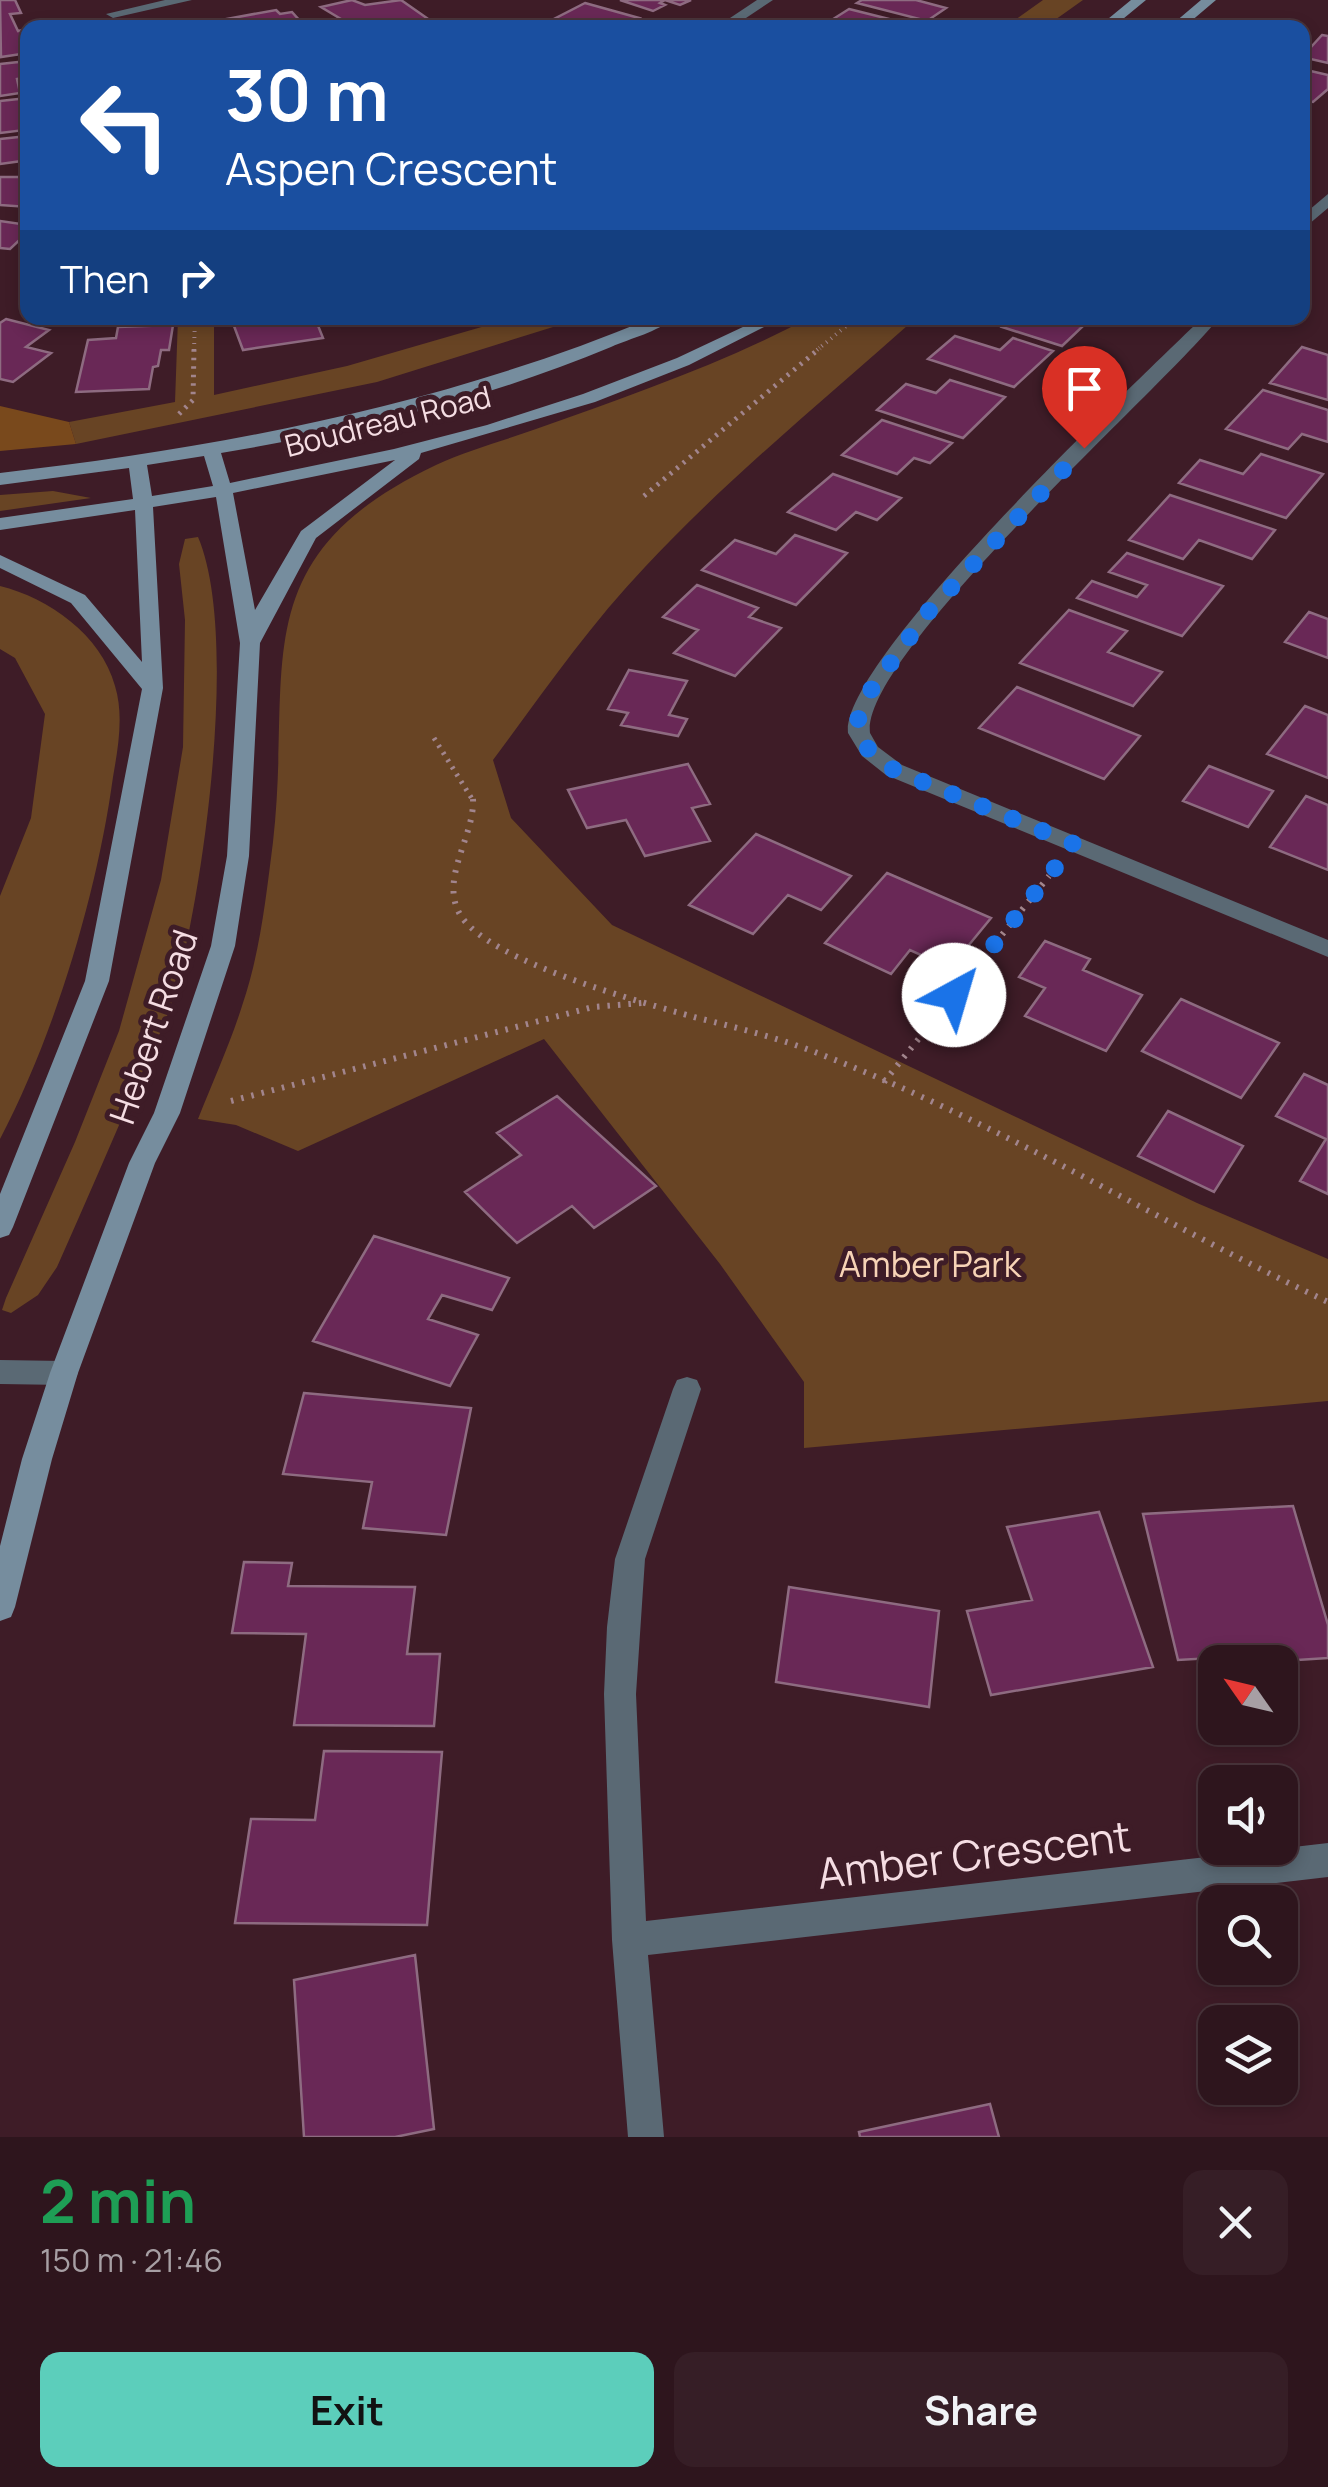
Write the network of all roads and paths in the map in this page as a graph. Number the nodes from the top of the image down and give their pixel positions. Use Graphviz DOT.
graph roads {
  1 [pos="185,0"];
  2 [pos="766,0"];
  3 [pos="1139,0"];
  4 [pos="1208,0"];
  5 [pos="118,20"];
  6 [pos="734,20"];
  7 [pos="1113,20"];
  8 [pos="1184,20"];
  9 [pos="1328,199"];
  10 [pos="1310,217"];
  11 [pos="195,325"];
  12 [pos="648,325"];
  13 [pos="758,325"];
  14 [pos="848,325"];
  15 [pos="1203,325"];
  16 [pos="168,420"];
  17 [pos="421,449"];
  18 [pos="211,451"];
  19 [pos="138,463"];
  20 [pos="0,479"];
  21 [pos="224,492"];
  22 [pos="644,496"];
  23 [pos="144,504"];
  24 [pos="0,524"];
  25 [pos="0,561"];
  26 [pos="250,644"];
  27 [pos="153,688"];
  28 [pos="434,738"];
  29 [pos="1074,844"];
  30 [pos="1328,949"];
  31 [pos="646,1003"];
  32 [pos="884,1082"];
  33 [pos="230,1101"];
  34 [pos="0,1227"];
  35 [pos="1328,1302"];
  36 [pos="0,1372"];
  37 [pos="64,1372"];
  38 [pos="687,1389"];
  39 [pos="0,1607"];
  40 [pos="1328,1860"];
  41 [pos="629,1940"];
  42 [pos="646,2137"];
  1 -- 5 [label="street"];
  2 -- 6 [label="street"];
  3 -- 7 [label="main road"];
  4 -- 8 [label="main road"];
  9 -- 10 [label="street"];
  11 -- 16 [label="path"];
  12 -- 18 [label="main road, Boudreau Road"];
  13 -- 17 [label="main road, Boudreau Road"];
  14 -- 22 [label="path"];
  15 -- 29 [label="street"];
  17 -- 21 [label="main road, Boudreau Road"];
  17 -- 26 [label="main road"];
  18 -- 19 [label="main road, Boudreau Road"];
  18 -- 21 [label="main road, Hebert Road"];
  19 -- 20 [label="main road, Boudreau Road"];
  19 -- 23 [label="main road, Hebert Road"];
  21 -- 23 [label="main road, Boudreau Road"];
  21 -- 26 [label="main road, Hebert Road"];
  23 -- 24 [label="main road, Boudreau Road"];
  23 -- 27 [label="main road, Hebert Road"];
  25 -- 27 [label="main road"];
  26 -- 37 [label="main road, Hebert Road"];
  27 -- 34 [label="main road, Hebert Road"];
  28 -- 31 [label="path"];
  29 -- 30 [label="street"];
  29 -- 32 [label="path"];
  31 -- 32 [label="path"];
  31 -- 33 [label="path"];
  32 -- 35 [label="path"];
  36 -- 37 [label="street"];
  37 -- 39 [label="main road, Hebert Road"];
  38 -- 41 [label="street"];
  40 -- 41 [label="street, Amber Crescent"];
  41 -- 42 [label="street"];
}
